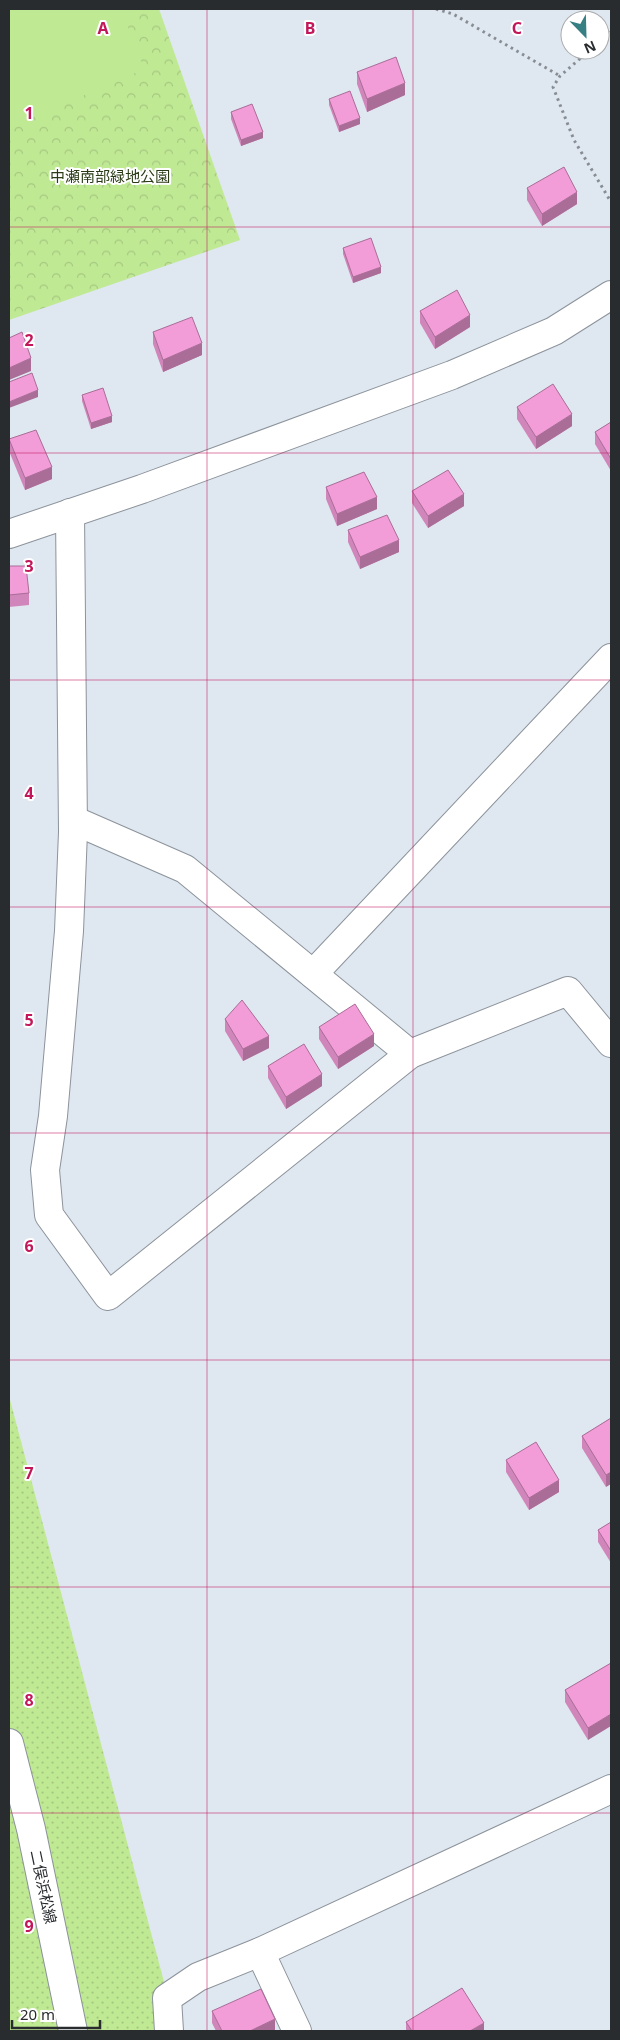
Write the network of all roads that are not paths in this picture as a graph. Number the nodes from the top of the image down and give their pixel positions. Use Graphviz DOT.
graph roads {
  1 [pos="611,295"];
  2 [pos="70,513"];
  3 [pos="9,534"];
  4 [pos="611,658"];
  5 [pos="72,820"];
  6 [pos="313,974"];
  7 [pos="611,1044"];
  8 [pos="410,1054"];
  9 [pos="9,1743"];
  10 [pos="611,1789"];
  11 [pos="260,1952"];
  12 [pos="73,2031"];
  13 [pos="169,2031"];
  14 [pos="297,2031"];
  1 -- 2 [label="street"];
  2 -- 3 [label="street"];
  2 -- 5 [label="street"];
  4 -- 6 [label="street"];
  5 -- 6 [label="street"];
  5 -- 8 [label="street"];
  6 -- 8 [label="street"];
  7 -- 8 [label="street"];
  9 -- 12 [label="street, 二俣浜松線"];
  10 -- 11 [label="street"];
  11 -- 13 [label="street"];
  11 -- 14 [label="street"];
}
